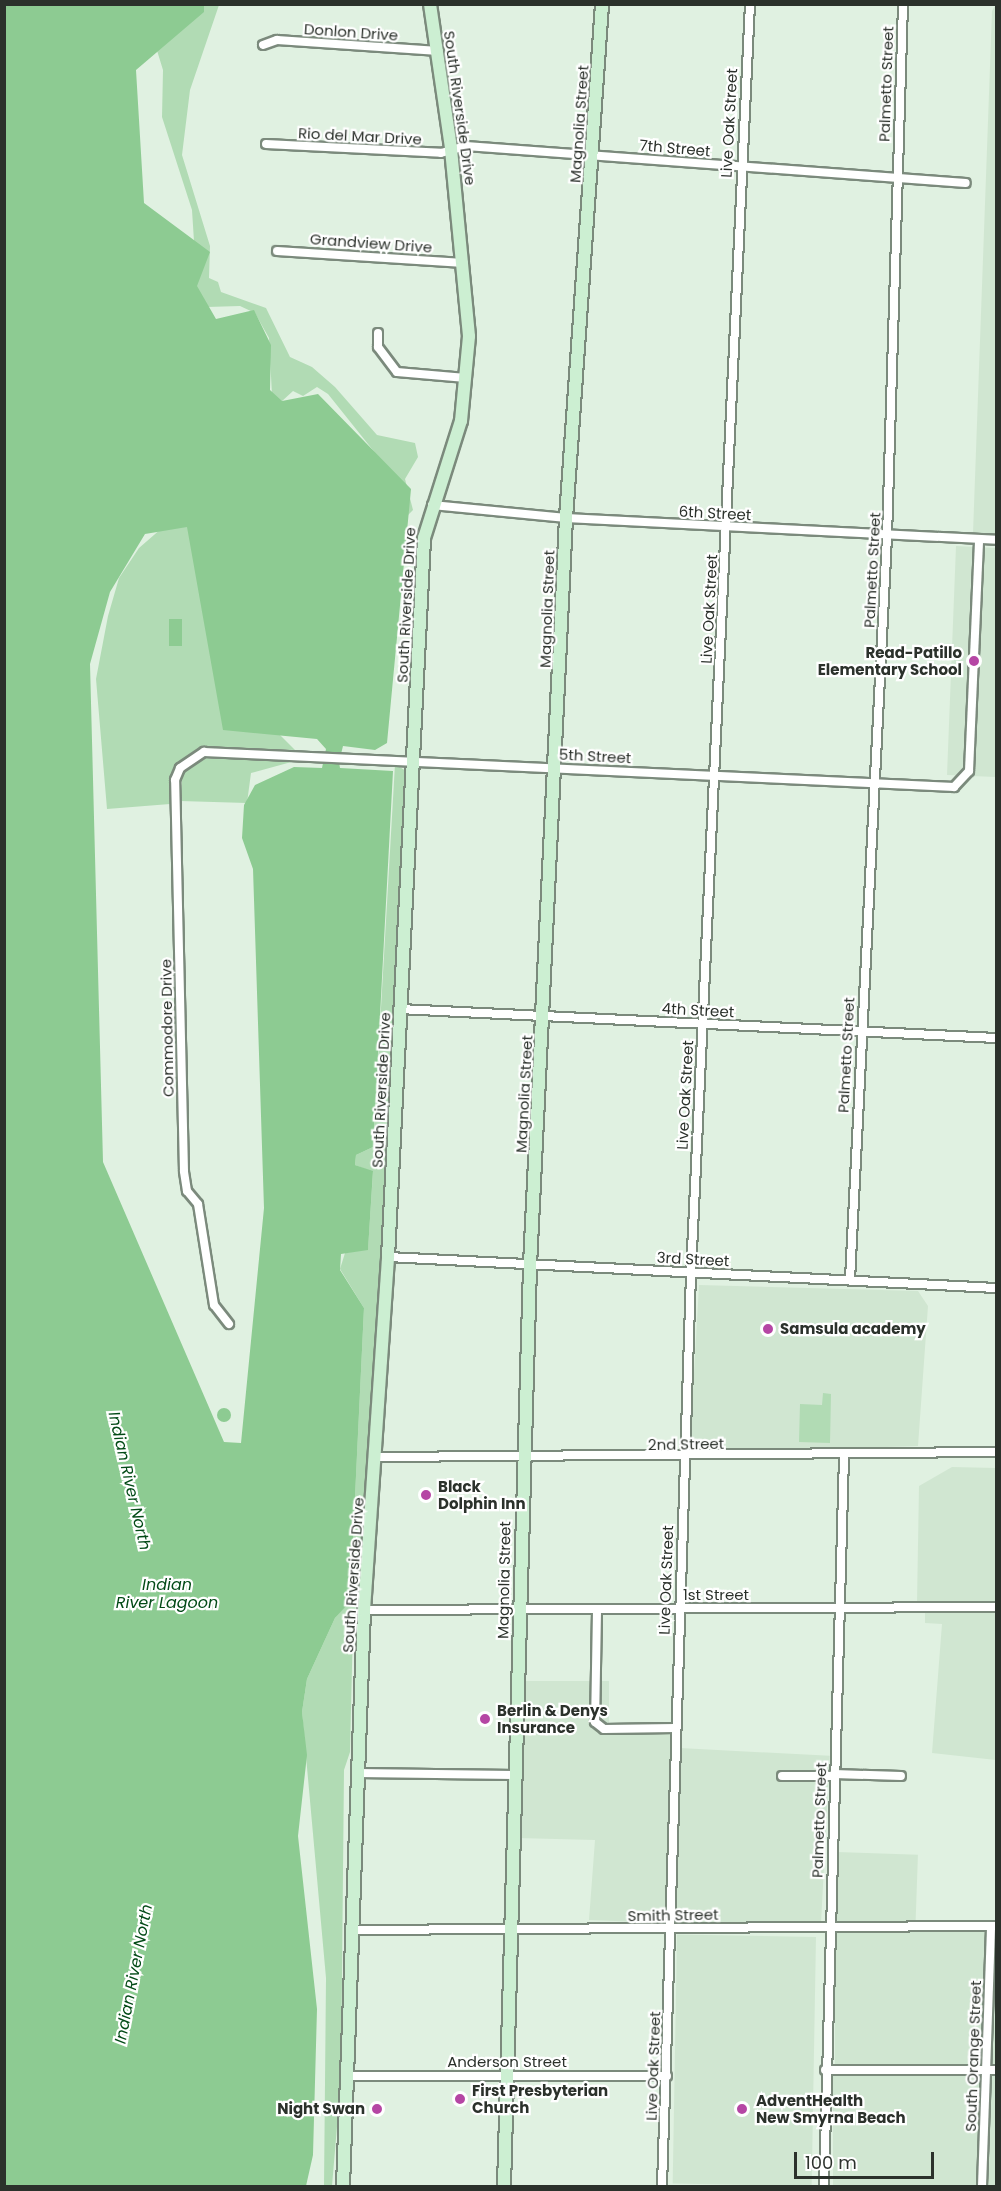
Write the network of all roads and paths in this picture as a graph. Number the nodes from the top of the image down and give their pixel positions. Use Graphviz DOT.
graph roads {
  1 [pos="430,4"];
  2 [pos="602,4"];
  3 [pos="750,4"];
  4 [pos="903,4"];
  5 [pos="263,45"];
  6 [pos="439,51"];
  7 [pos="266,144"];
  8 [pos="451,148"];
  9 [pos="592,154"];
  10 [pos="740,167"];
  11 [pos="896,179"];
  12 [pos="966,183"];
  13 [pos="277,251"];
  14 [pos="464,263"];
  15 [pos="378,333"];
  16 [pos="466,378"];
  17 [pos="432,505"];
  18 [pos="566,518"];
  19 [pos="728,527"];
  20 [pos="887,537"];
  21 [pos="979,539"];
  22 [pos="996,540"];
  23 [pos="221,753"];
  24 [pos="412,759"];
  25 [pos="555,767"];
  26 [pos="713,776"];
  27 [pos="874,784"];
  28 [pos="399,1009"];
  29 [pos="543,1017"];
  30 [pos="702,1023"];
  31 [pos="860,1031"];
  32 [pos="996,1038"];
  33 [pos="388,1257"];
  34 [pos="530,1265"];
  35 [pos="691,1273"];
  36 [pos="850,1280"];
  37 [pos="996,1288"];
  38 [pos="229,1324"];
  39 [pos="996,1452"];
  40 [pos="844,1454"];
  41 [pos="376,1457"];
  42 [pos="684,1458"];
  43 [pos="522,1459"];
  44 [pos="996,1607"];
  45 [pos="678,1609"];
  46 [pos="839,1609"];
  47 [pos="364,1610"];
  48 [pos="597,1611"];
  49 [pos="518,1613"];
  50 [pos="675,1728"];
  51 [pos="357,1773"];
  52 [pos="514,1775"];
  53 [pos="834,1775"];
  54 [pos="782,1776"];
  55 [pos="900,1776"];
  56 [pos="830,1926"];
  57 [pos="994,1926"];
  58 [pos="670,1929"];
  59 [pos="351,1930"];
  60 [pos="510,1930"];
  61 [pos="825,2070"];
  62 [pos="986,2070"];
  63 [pos="996,2070"];
  64 [pos="505,2074"];
  65 [pos="346,2076"];
  66 [pos="667,2076"];
  67 [pos="343,2187"];
  68 [pos="504,2187"];
  69 [pos="662,2187"];
  70 [pos="824,2187"];
  71 [pos="982,2187"];
  1 -- 6 [label="street, South Riverside Drive"];
  2 -- 9 [label="street, Magnolia Street"];
  3 -- 10 [label="street, Live Oak Street"];
  4 -- 11 [label="street, Palmetto Street"];
  5 -- 6 [label="street, Donlon Drive"];
  6 -- 8 [label="street, South Riverside Drive"];
  7 -- 8 [label="street, Rio del Mar Drive"];
  8 -- 9 [label="street, 7th Street"];
  8 -- 14 [label="street, South Riverside Drive"];
  9 -- 10 [label="street, 7th Street"];
  9 -- 18 [label="street, Magnolia Street"];
  10 -- 11 [label="street, 7th Street"];
  10 -- 19 [label="street, Live Oak Street"];
  11 -- 12 [label="street, 7th Street"];
  11 -- 20 [label="street, Palmetto Street"];
  13 -- 14 [label="street, Grandview Drive"];
  14 -- 16 [label="street, South Riverside Drive"];
  15 -- 16 [label="street"];
  16 -- 17 [label="street, South Riverside Drive"];
  17 -- 18 [label="street, 6th Street"];
  17 -- 24 [label="street, South Riverside Drive"];
  18 -- 19 [label="street, 6th Street"];
  18 -- 25 [label="street, Magnolia Street"];
  19 -- 20 [label="street, 6th Street"];
  19 -- 26 [label="street, Live Oak Street"];
  20 -- 21 [label="street, 6th Street"];
  20 -- 27 [label="street, Palmetto Street"];
  21 -- 22 [label="street, 6th Street"];
  21 -- 27 [label="street, 5th Street"];
  23 -- 24 [label="street, 5th Street"];
  23 -- 38 [label="street, Commodore Drive"];
  24 -- 25 [label="street, 5th Street"];
  24 -- 28 [label="street, South Riverside Drive"];
  25 -- 26 [label="street, 5th Street"];
  25 -- 29 [label="street, Magnolia Street"];
  26 -- 27 [label="street, 5th Street"];
  26 -- 30 [label="street, Live Oak Street"];
  27 -- 31 [label="street, Palmetto Street"];
  28 -- 29 [label="street, 4th Street"];
  28 -- 33 [label="street, South Riverside Drive"];
  29 -- 30 [label="street, 4th Street"];
  29 -- 34 [label="street, Magnolia Street"];
  30 -- 31 [label="street, 4th Street"];
  30 -- 35 [label="street, Live Oak Street"];
  31 -- 32 [label="street, 4th Street"];
  31 -- 36 [label="street, Palmetto Street"];
  33 -- 34 [label="street, 3rd Street"];
  33 -- 41 [label="street, South Riverside Drive"];
  34 -- 35 [label="street, 3rd Street"];
  34 -- 43 [label="street, Magnolia Street"];
  35 -- 36 [label="street, 3rd Street"];
  35 -- 42 [label="street, Live Oak Street"];
  36 -- 37 [label="street, 3rd Street"];
  39 -- 40 [label="street, 2nd Street"];
  40 -- 42 [label="street, 2nd Street"];
  40 -- 46 [label="street, Palmetto Street"];
  41 -- 43 [label="street, 2nd Street"];
  41 -- 47 [label="street, South Riverside Drive"];
  42 -- 43 [label="street, 2nd Street"];
  42 -- 45 [label="street, Live Oak Street"];
  43 -- 49 [label="street, Magnolia Street"];
  44 -- 46 [label="street, 1st Street"];
  45 -- 46 [label="street, 1st Street"];
  45 -- 48 [label="street, 1st Street"];
  45 -- 50 [label="street, Live Oak Street"];
  46 -- 53 [label="street, Palmetto Street"];
  47 -- 49 [label="street, 1st Street"];
  47 -- 51 [label="street, South Riverside Drive"];
  48 -- 49 [label="street, 1st Street"];
  48 -- 50 [label="street"];
  49 -- 52 [label="street, Magnolia Street"];
  50 -- 58 [label="street, Live Oak Street"];
  51 -- 52 [label="street"];
  51 -- 59 [label="street, South Riverside Drive"];
  52 -- 60 [label="street, Magnolia Street"];
  53 -- 54 [label="street"];
  53 -- 55 [label="street"];
  53 -- 56 [label="street, Palmetto Street"];
  56 -- 57 [label="street, Smith Street"];
  56 -- 58 [label="street, Smith Street"];
  56 -- 61 [label="street, Palmetto Street"];
  57 -- 62 [label="street, South Orange Street"];
  58 -- 60 [label="street, Smith Street"];
  58 -- 66 [label="street, Live Oak Street"];
  59 -- 60 [label="street, Smith Street"];
  59 -- 65 [label="street, South Riverside Drive"];
  60 -- 64 [label="street, Magnolia Street"];
  61 -- 62 [label="street"];
  61 -- 70 [label="street, Palmetto Street"];
  62 -- 63 [label="street"];
  62 -- 71 [label="street, South Orange Street"];
  64 -- 65 [label="street, Anderson Street"];
  64 -- 66 [label="street, Anderson Street"];
  64 -- 68 [label="street, Magnolia Street"];
  65 -- 67 [label="street, South Riverside Drive"];
  66 -- 69 [label="street, Live Oak Street"];
}
